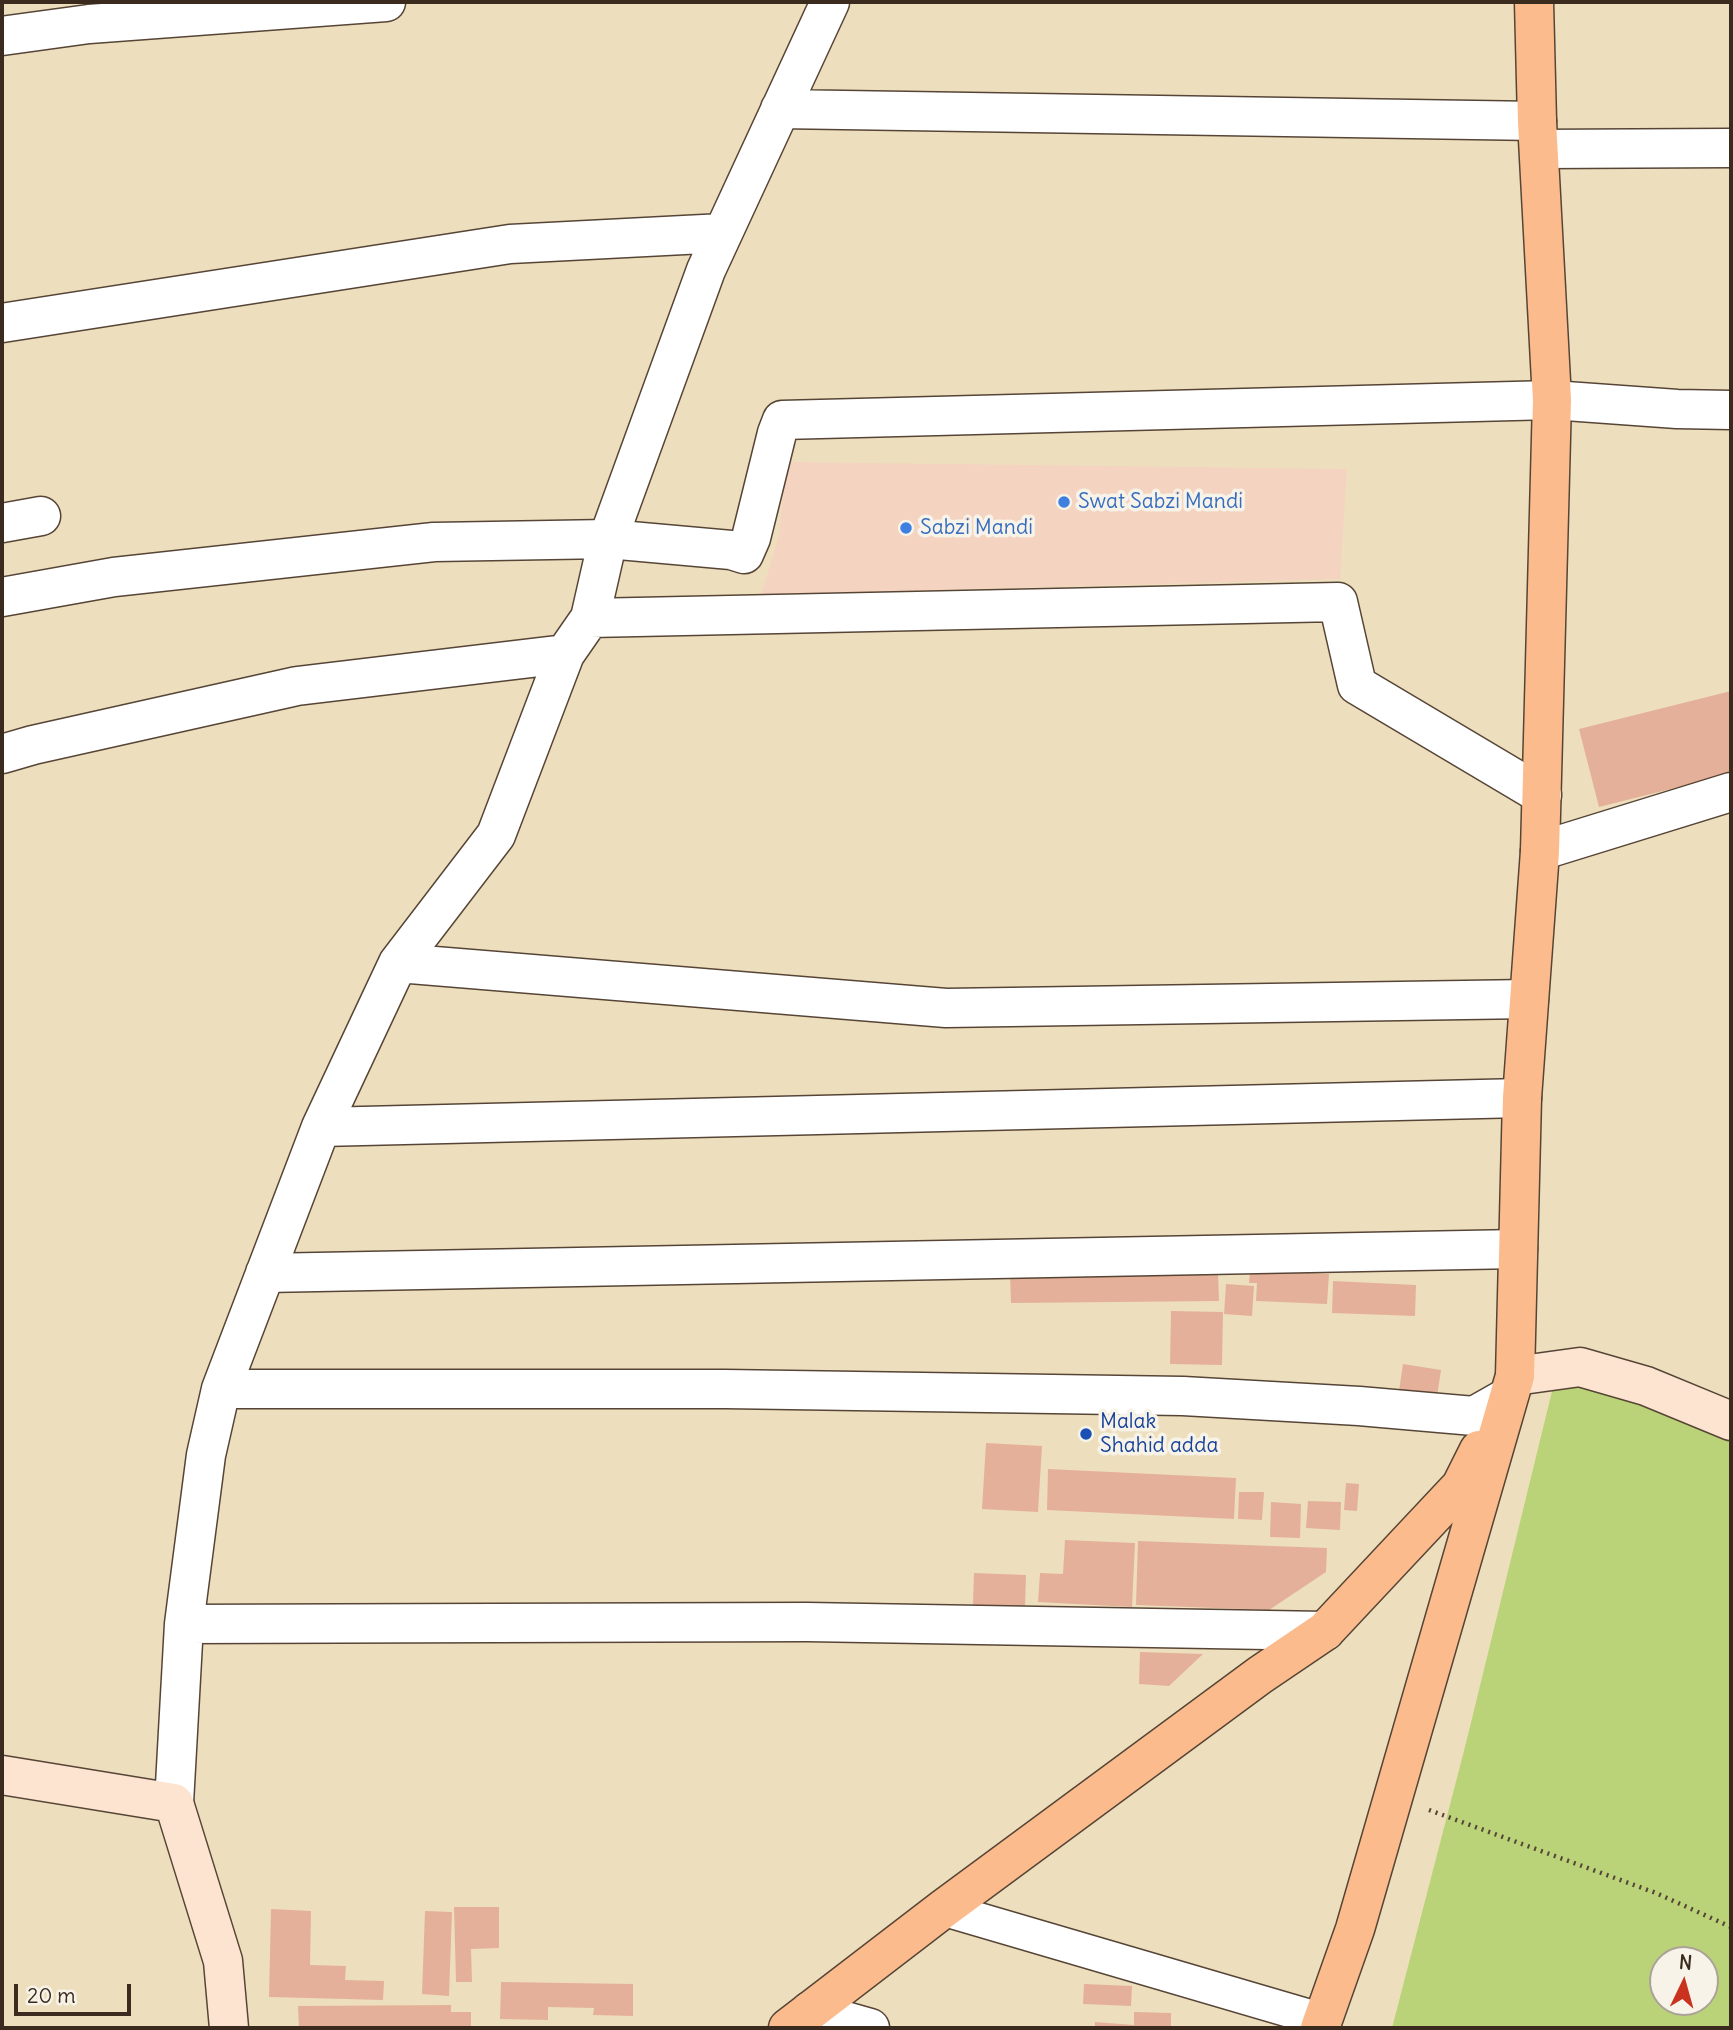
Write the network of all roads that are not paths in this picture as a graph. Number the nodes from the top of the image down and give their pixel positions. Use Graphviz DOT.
graph roads {
  1 [pos="386,2"];
  2 [pos="830,2"];
  3 [pos="1534,2"];
  4 [pos="2,36"];
  5 [pos="780,109"];
  6 [pos="1538,135"];
  7 [pos="1731,148"];
  8 [pos="723,233"];
  9 [pos="2,323"];
  10 [pos="1552,400"];
  11 [pos="1731,410"];
  12 [pos="41,516"];
  13 [pos="2,523"];
  14 [pos="608,539"];
  15 [pos="2,597"];
  16 [pos="590,618"];
  17 [pos="565,654"];
  18 [pos="2,754"];
  19 [pos="1731,792"];
  20 [pos="1542,795"];
  21 [pos="1540,851"];
  22 [pos="398,963"];
  23 [pos="1529,999"];
  24 [pos="1522,1098"];
  25 [pos="321,1127"];
  26 [pos="1518,1249"];
  27 [pos="265,1273"];
  28 [pos="1509,1387"];
  29 [pos="221,1389"];
  30 [pos="1731,1421"];
  31 [pos="184,1623"];
  32 [pos="1325,1631"];
  33 [pos="2,1775"];
  34 [pos="174,1803"];
  35 [pos="943,1909"];
  36 [pos="799,2020"];
  37 [pos="1321,2024"];
  38 [pos="229,2028"];
  39 [pos="870,2028"];
  1 -- 4 [label="street"];
  2 -- 5 [label="street"];
  3 -- 6 [label="main road"];
  5 -- 6 [label="street"];
  5 -- 8 [label="street"];
  6 -- 7 [label="street"];
  6 -- 10 [label="main road"];
  8 -- 9 [label="street"];
  8 -- 14 [label="street"];
  10 -- 11 [label="street"];
  10 -- 14 [label="street"];
  10 -- 20 [label="main road"];
  12 -- 13 [label="street"];
  14 -- 15 [label="street"];
  14 -- 16 [label="street"];
  16 -- 17 [label="street"];
  16 -- 20 [label="street"];
  17 -- 18 [label="street"];
  17 -- 22 [label="street"];
  19 -- 21 [label="street"];
  20 -- 21 [label="main road"];
  21 -- 23 [label="main road"];
  22 -- 23 [label="street"];
  22 -- 25 [label="street"];
  23 -- 24 [label="main road"];
  24 -- 25 [label="street"];
  24 -- 26 [label="main road"];
  25 -- 27 [label="street"];
  26 -- 27 [label="street"];
  26 -- 28 [label="main road"];
  27 -- 29 [label="street"];
  28 -- 29 [label="street"];
  28 -- 30 [label="main road"];
  28 -- 32 [label="main road"];
  28 -- 37 [label="main road"];
  29 -- 31 [label="street"];
  31 -- 32 [label="street"];
  31 -- 34 [label="street"];
  32 -- 35 [label="main road"];
  33 -- 34 [label="main road"];
  34 -- 38 [label="main road"];
  35 -- 36 [label="main road"];
  35 -- 37 [label="street"];
  36 -- 39 [label="street"];
}
